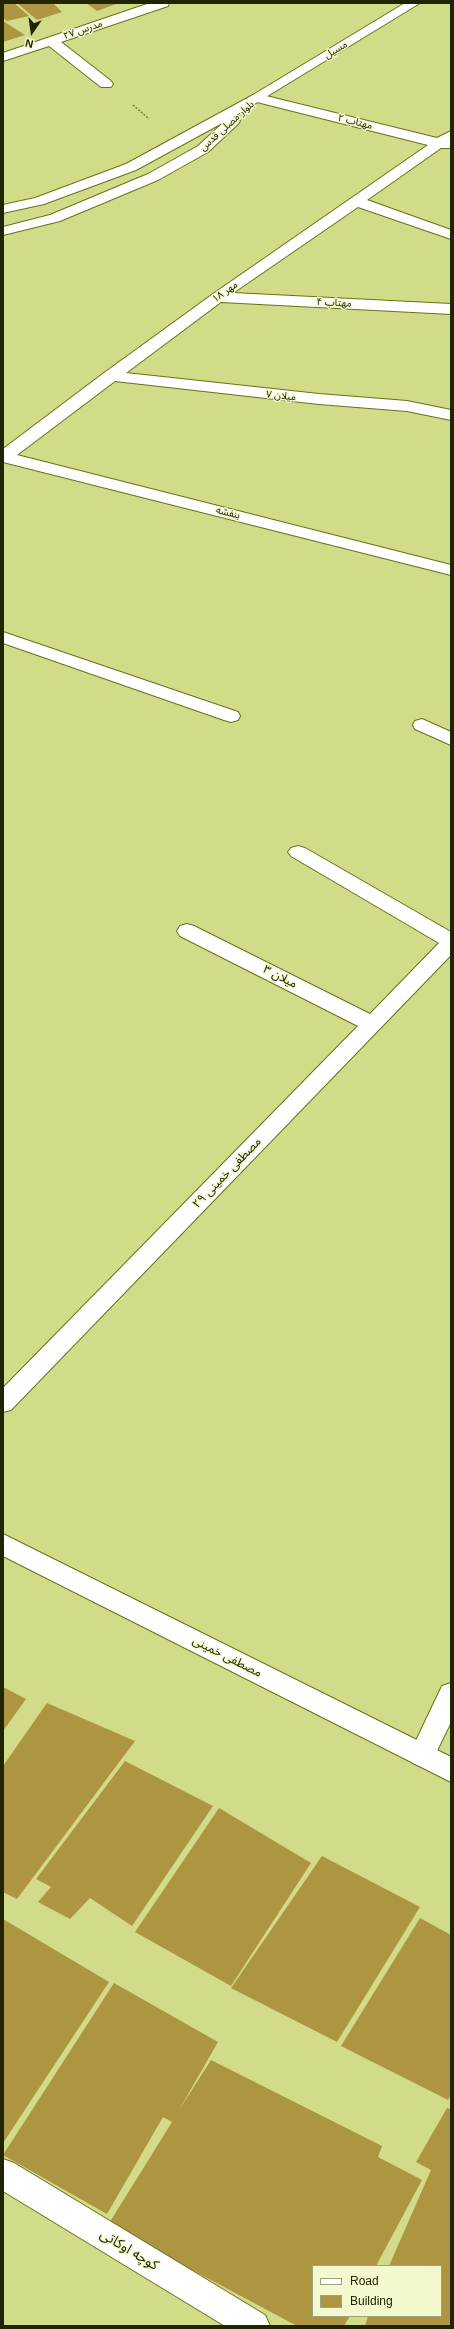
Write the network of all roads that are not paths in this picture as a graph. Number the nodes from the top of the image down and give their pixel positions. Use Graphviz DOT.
graph roads {
  1 [pos="162,3"];
  2 [pos="414,3"];
  3 [pos="51,41"];
  4 [pos="3,57"];
  5 [pos="106,84"];
  6 [pos="258,98"];
  7 [pos="451,135"];
  8 [pos="444,144"];
  9 [pos="356,201"];
  10 [pos="3,209"];
  11 [pos="3,231"];
  12 [pos="451,236"];
  13 [pos="218,297"];
  14 [pos="451,309"];
  15 [pos="110,376"];
  16 [pos="451,415"];
  17 [pos="4,456"];
  18 [pos="451,570"];
  19 [pos="3,637"];
  20 [pos="231,716"];
  21 [pos="422,726"];
  22 [pos="451,739"];
  23 [pos="298,852"];
  24 [pos="187,931"];
  25 [pos="451,942"];
  26 [pos="372,1024"];
  27 [pos="3,1402"];
  28 [pos="3,1544"];
  29 [pos="451,1694"];
  30 [pos="422,1755"];
  31 [pos="451,1770"];
  32 [pos="3,2174"];
  33 [pos="254,2326"];
  1 -- 3 [label="street, مدرس ۲۷"];
  2 -- 6 [label="street, مسیل"];
  3 -- 4 [label="street, مدرس ۲۷"];
  3 -- 5 [label="street"];
  6 -- 8 [label="street, مهتاب ۲"];
  6 -- 10 [label="street, بلوار مصلی قدس"];
  6 -- 11 [label="street, بلوار مصلی قدس"];
  7 -- 8 [label="street, مهر ۱۸"];
  8 -- 9 [label="street, مهر ۱۸"];
  9 -- 12 [label="street"];
  9 -- 13 [label="street, مهر ۱۸"];
  13 -- 14 [label="street, مهتاب ۴"];
  13 -- 15 [label="street, مهر ۱۸"];
  15 -- 16 [label="street, میلان ۷"];
  15 -- 17 [label="street, مهر ۱۸"];
  17 -- 18 [label="street, بنفشه"];
  19 -- 20 [label="street"];
  21 -- 22 [label="street"];
  23 -- 25 [label="street"];
  24 -- 26 [label="street, میلان ۳"];
  25 -- 26 [label="street, مصطفی خمینی ۲۹"];
  26 -- 27 [label="street, مصطفی خمینی ۲۹"];
  28 -- 30 [label="street, مصطفی خمینی"];
  29 -- 30 [label="street"];
  30 -- 31 [label="street, مصطفی خمینی"];
  32 -- 33 [label="street, کوچه اوکاتی"];
}
